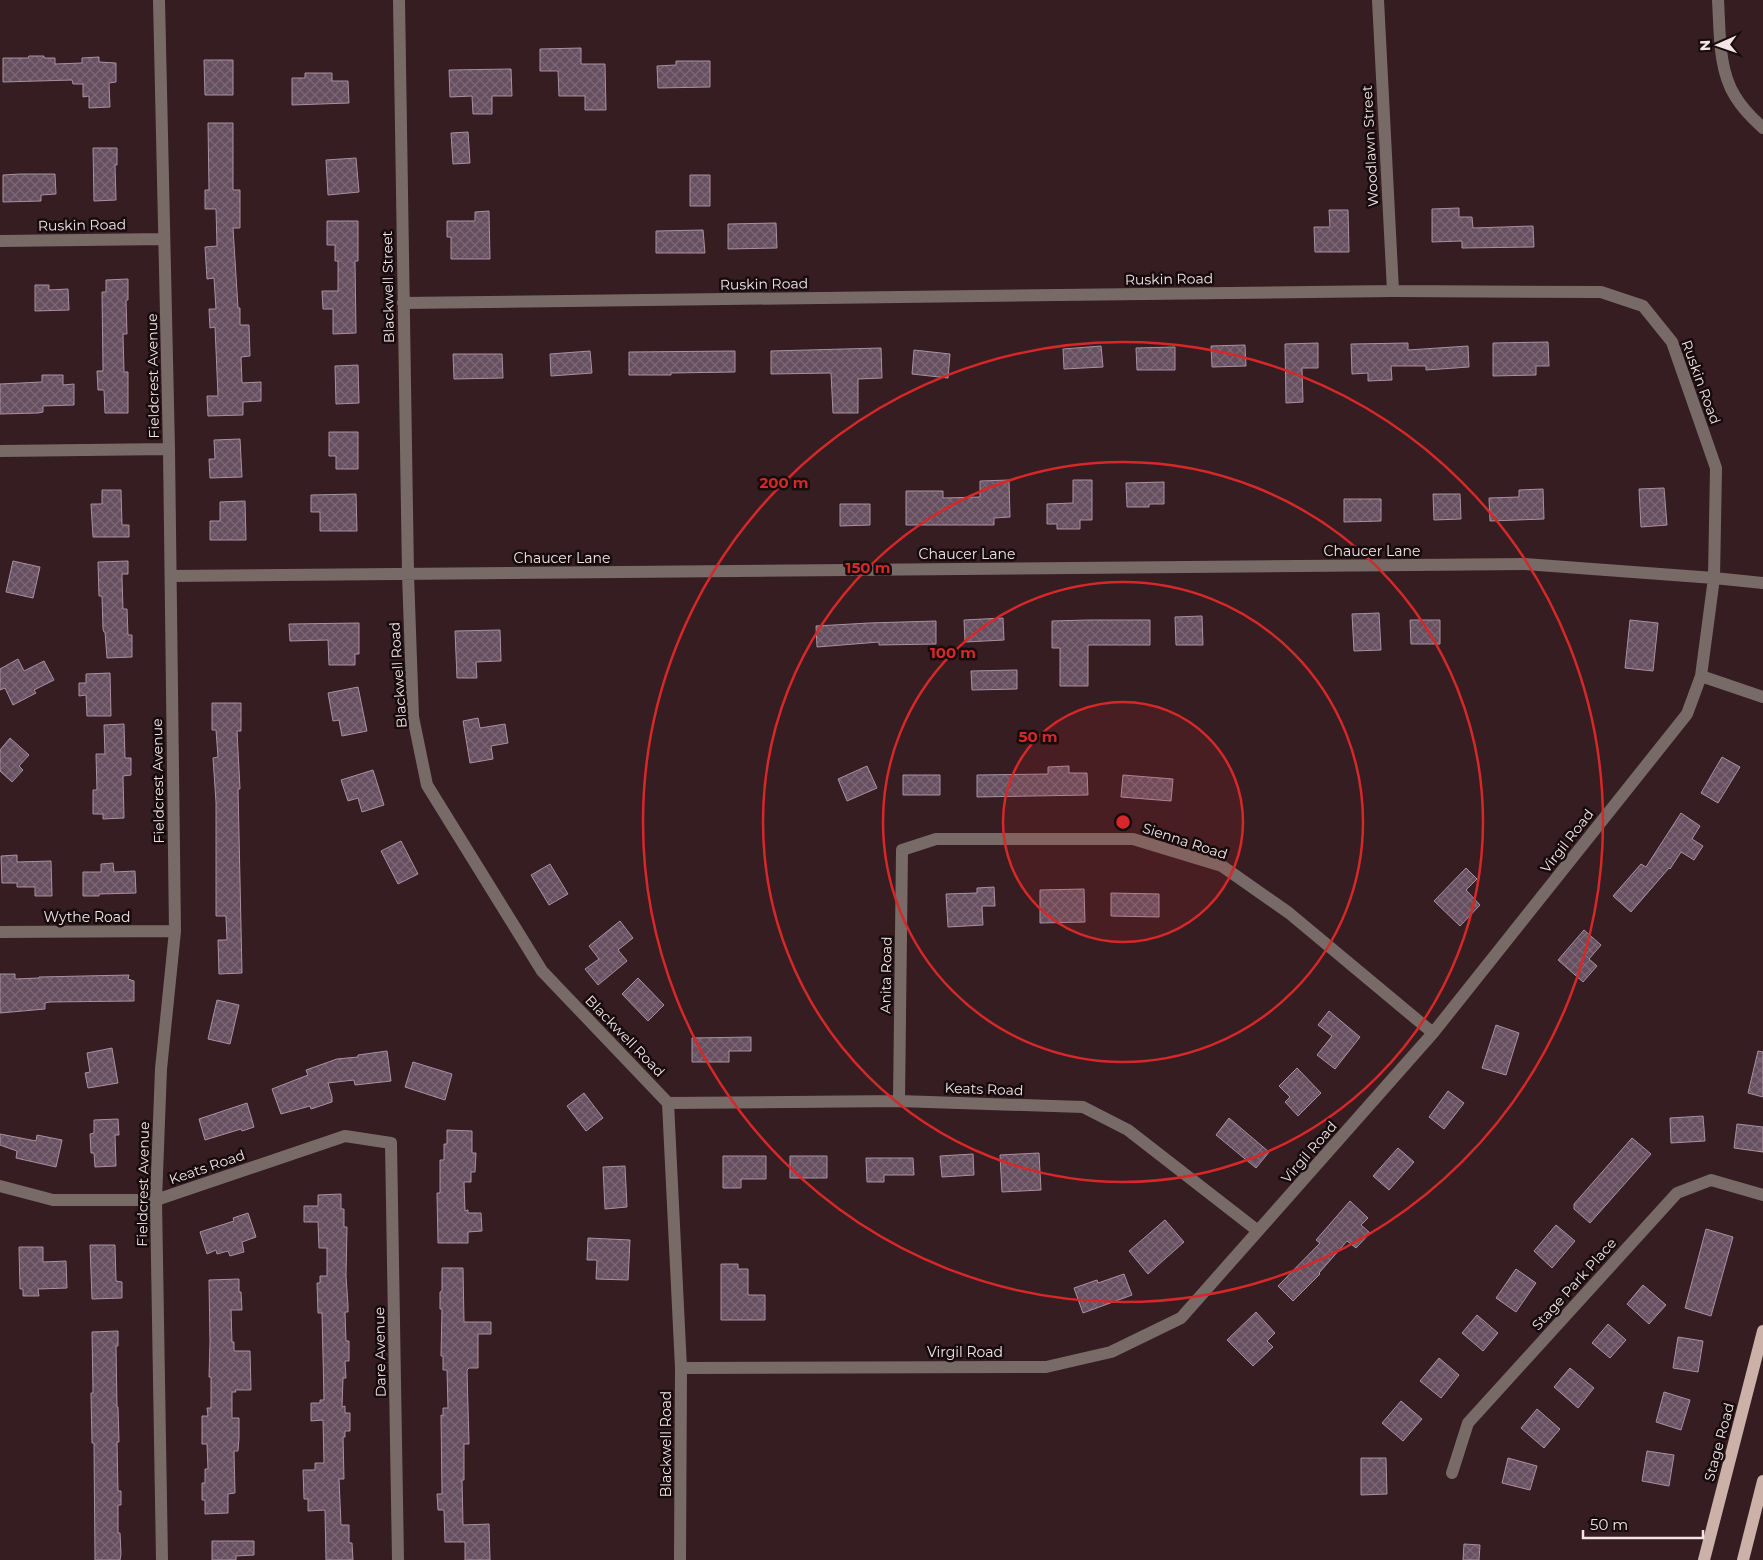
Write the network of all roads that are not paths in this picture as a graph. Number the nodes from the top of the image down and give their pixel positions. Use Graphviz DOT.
graph roads {
  1 [pos="159,0"];
  2 [pos="399,0"];
  3 [pos="1378,0"];
  4 [pos="1718,0"];
  5 [pos="1763,128"];
  6 [pos="164,240"];
  7 [pos="0,241"];
  8 [pos="1392,291"];
  9 [pos="403,303"];
  10 [pos="169,449"];
  11 [pos="0,451"];
  12 [pos="408,574"];
  13 [pos="171,576"];
  14 [pos="1714,578"];
  15 [pos="1763,583"];
  16 [pos="1701,676"];
  17 [pos="1762,695"];
  18 [pos="902,850"];
  19 [pos="175,931"];
  20 [pos="0,932"];
  21 [pos="1433,1033"];
  22 [pos="899,1101"];
  23 [pos="668,1103"];
  24 [pos="391,1143"];
  25 [pos="0,1186"];
  26 [pos="1763,1195"];
  27 [pos="156,1200"];
  28 [pos="1258,1232"];
  29 [pos="1763,1331"];
  30 [pos="681,1368"];
  31 [pos="1452,1473"];
  32 [pos="1763,1481"];
  33 [pos="162,1560"];
  34 [pos="398,1560"];
  35 [pos="680,1560"];
  36 [pos="1704,1560"];
  37 [pos="1743,1560"];
  1 -- 6 [label="street, Fieldcrest Avenue"];
  2 -- 9 [label="street, Blackwell Street"];
  3 -- 8 [label="street, Woodlawn Street"];
  4 -- 5 [label="street"];
  6 -- 7 [label="street, Ruskin Road"];
  6 -- 10 [label="street, Fieldcrest Avenue"];
  8 -- 9 [label="street, Ruskin Road"];
  8 -- 14 [label="street, Ruskin Road"];
  9 -- 12 [label="street, Blackwell Street"];
  10 -- 11 [label="street"];
  10 -- 13 [label="street, Fieldcrest Avenue"];
  12 -- 13 [label="street, Chaucer Lane"];
  12 -- 14 [label="street, Chaucer Lane"];
  12 -- 23 [label="street, Blackwell Road"];
  13 -- 19 [label="street, Fieldcrest Avenue"];
  14 -- 15 [label="street, Chaucer Lane"];
  14 -- 16 [label="street, Virgil Road"];
  16 -- 17 [label="street"];
  16 -- 21 [label="street, Virgil Road"];
  18 -- 21 [label="street, Sienna Road"];
  18 -- 22 [label="street, Anita Road"];
  19 -- 20 [label="street, Wythe Road"];
  19 -- 27 [label="street, Fieldcrest Avenue"];
  21 -- 28 [label="street, Virgil Road"];
  22 -- 23 [label="street, Keats Road"];
  22 -- 28 [label="street, Keats Road"];
  23 -- 30 [label="street, Blackwell Road"];
  24 -- 27 [label="street, Keats Road"];
  24 -- 34 [label="street, Dare Avenue"];
  25 -- 27 [label="street, Keats Road"];
  26 -- 31 [label="street, Stage Park Place"];
  27 -- 33 [label="street, Fieldcrest Avenue"];
  28 -- 30 [label="street, Virgil Road"];
  29 -- 36 [label="main road, Stage Road"];
  30 -- 35 [label="street, Blackwell Road"];
  32 -- 37 [label="main road"];
}
